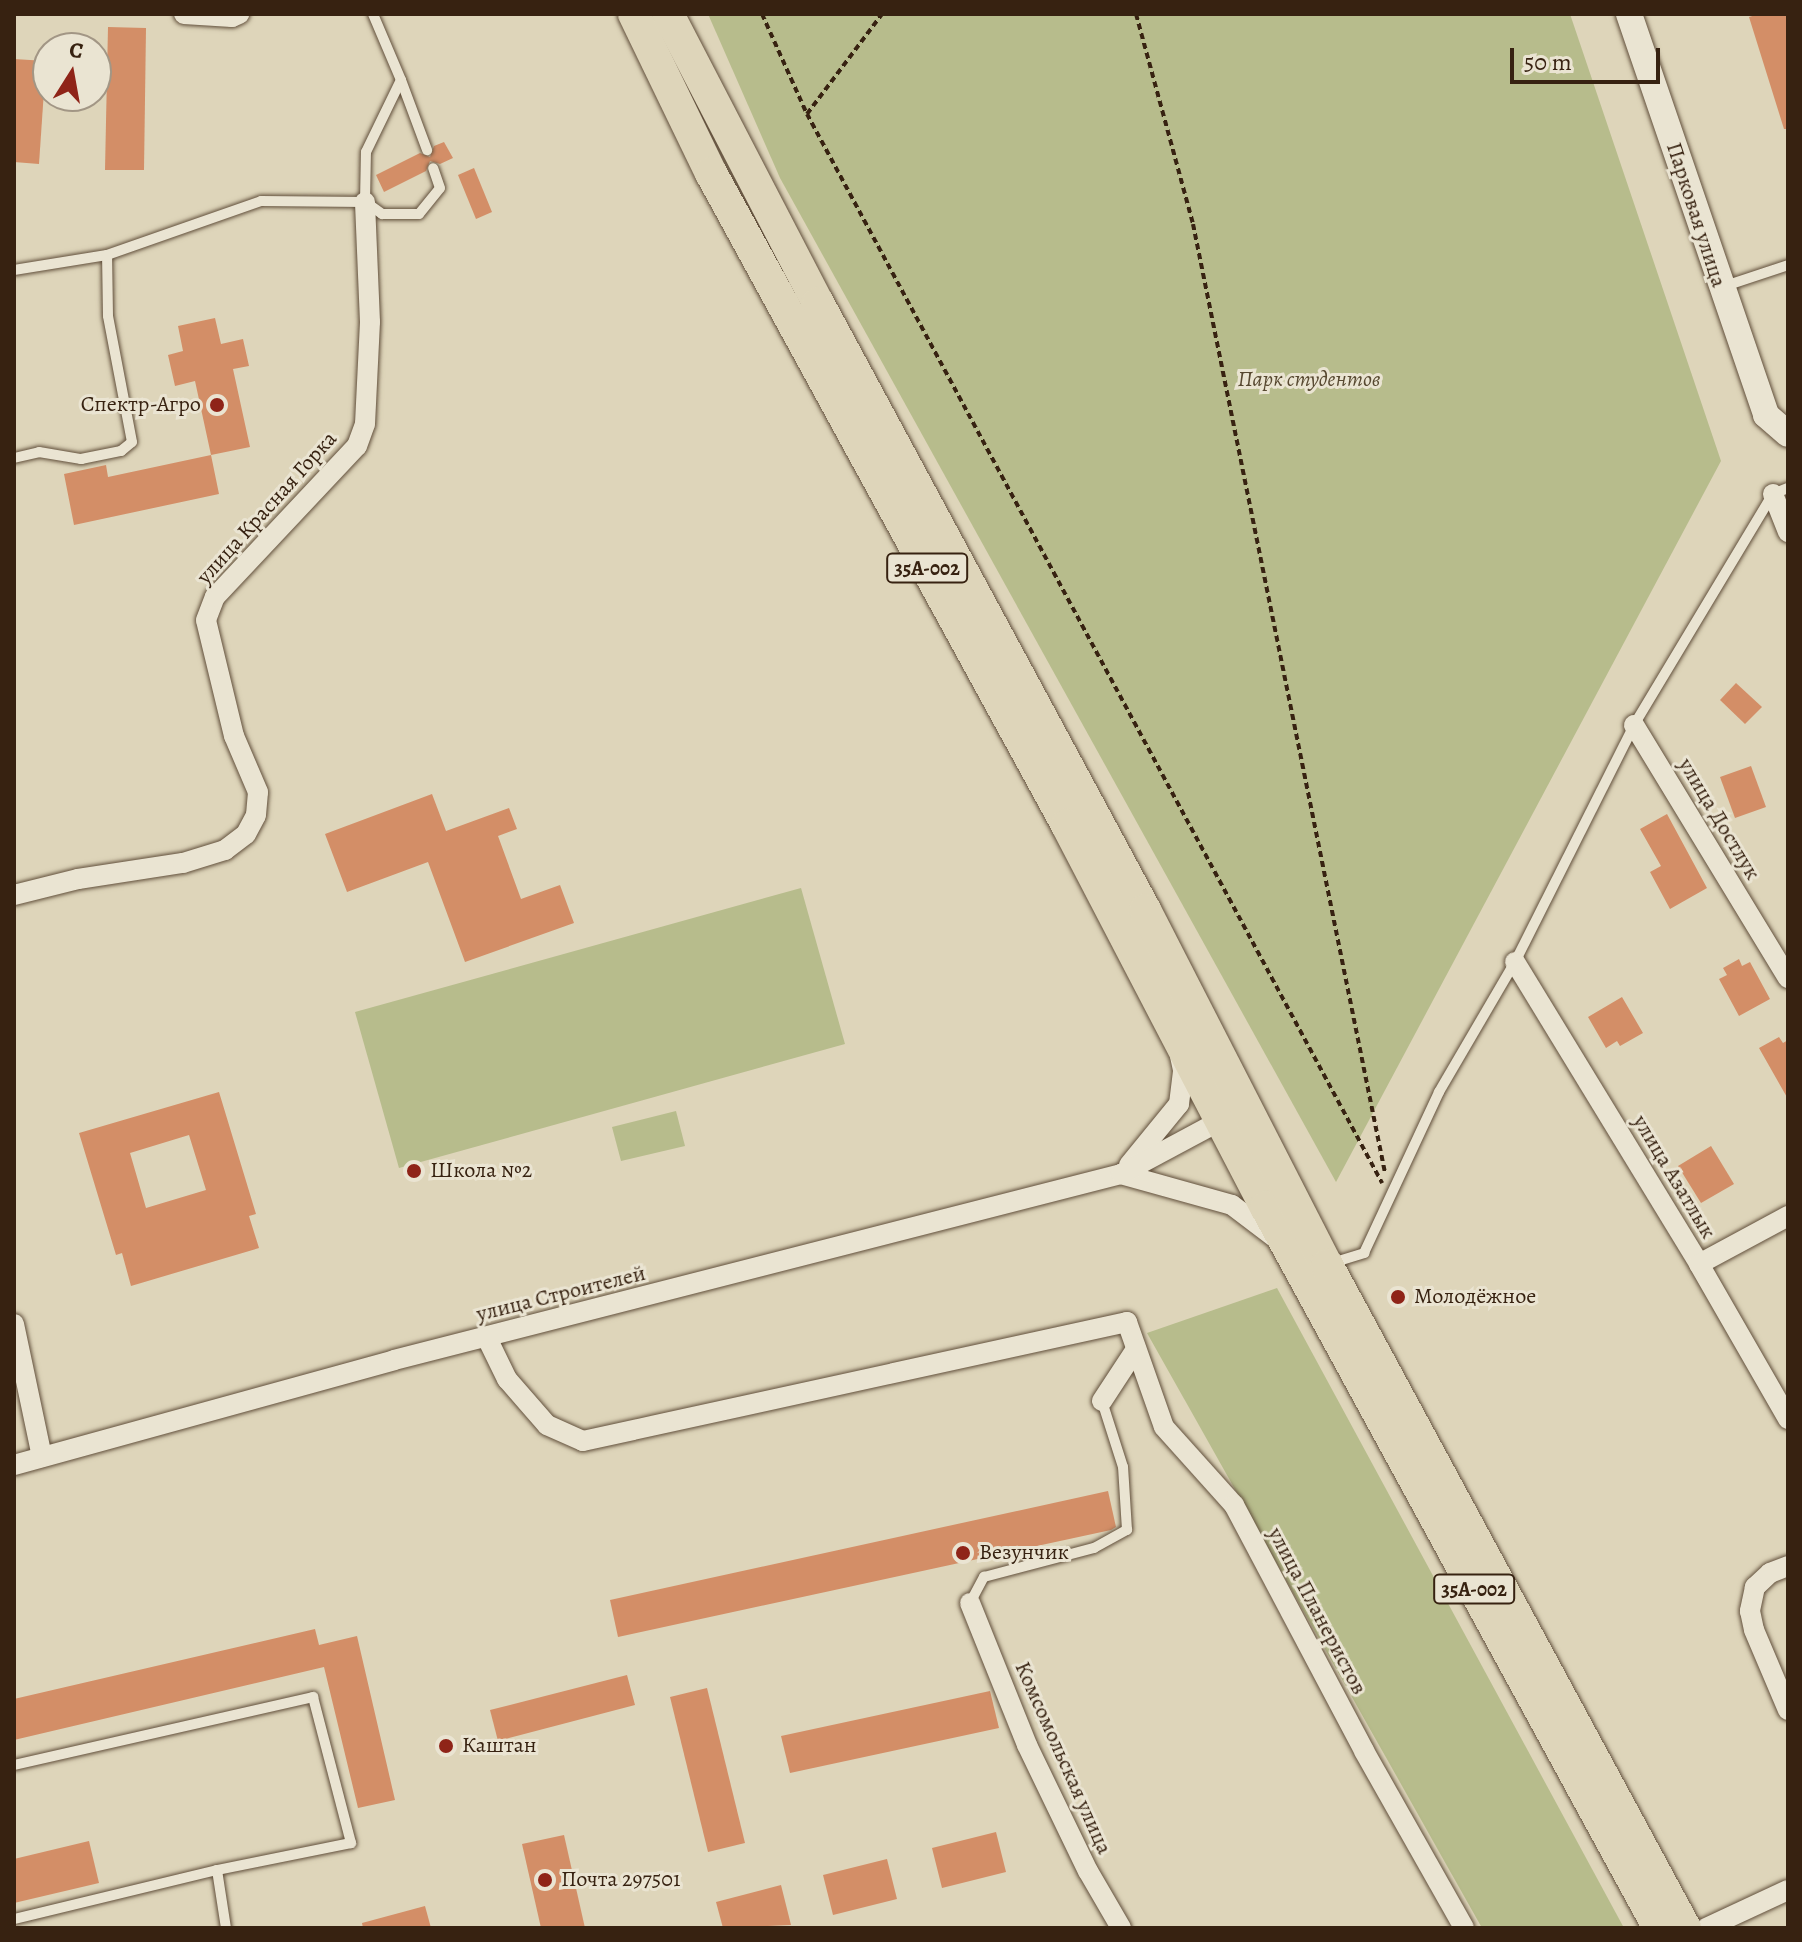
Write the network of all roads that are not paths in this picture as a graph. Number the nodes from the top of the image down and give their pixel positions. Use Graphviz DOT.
graph roads {
  1 [pos="184,14"];
  2 [pos="239,14"];
  3 [pos="373,14"];
  4 [pos="634,14"];
  5 [pos="668,14"];
  6 [pos="1629,14"];
  7 [pos="401,80"];
  8 [pos="427,150"];
  9 [pos="433,168"];
  10 [pos="365,202"];
  11 [pos="107,255"];
  12 [pos="1788,265"];
  13 [pos="14,270"];
  14 [pos="1720,287"];
  15 [pos="1788,434"];
  16 [pos="14,458"];
  17 [pos="1780,491"];
  18 [pos="1788,532"];
  19 [pos="1634,725"];
  20 [pos="14,895"];
  21 [pos="1515,962"];
  22 [pos="1788,978"];
  23 [pos="1175,1029"];
  24 [pos="1233,1114"];
  25 [pos="1121,1174"];
  26 [pos="1788,1216"];
  27 [pos="1290,1250"];
  28 [pos="1699,1264"];
  29 [pos="1327,1265"];
  30 [pos="14,1324"];
  31 [pos="487,1338"];
  32 [pos="1136,1349"];
  33 [pos="1102,1401"];
  34 [pos="1788,1419"];
  35 [pos="42,1457"];
  36 [pos="14,1465"];
  37 [pos="1788,1566"];
  38 [pos="970,1603"];
  39 [pos="1788,1710"];
  40 [pos="14,1765"];
  41 [pos="217,1870"];
  42 [pos="1788,1890"];
  43 [pos="14,1919"];
  44 [pos="226,1928"];
  45 [pos="1121,1928"];
  46 [pos="1464,1928"];
  47 [pos="1659,1928"];
  48 [pos="1685,1928"];
  49 [pos="1706,1928"];
  1 -- 2 [label="street"];
  3 -- 7 [label="lane"];
  4 -- 23 [label="main road, 35А-002"];
  5 -- 24 [label="main road, 35А-002"];
  6 -- 14 [label="street, Парковая улица"];
  7 -- 8 [label="lane"];
  7 -- 10 [label="lane"];
  9 -- 10 [label="lane"];
  10 -- 11 [label="lane"];
  10 -- 20 [label="street, улица Красная Горка"];
  11 -- 13 [label="lane"];
  11 -- 16 [label="lane"];
  12 -- 14 [label="lane"];
  14 -- 15 [label="street, Парковая улица"];
  17 -- 18 [label="street"];
  17 -- 19 [label="lane"];
  19 -- 21 [label="lane"];
  19 -- 22 [label="street, улица Достлук"];
  21 -- 28 [label="street, улица Азатлык"];
  21 -- 29 [label="lane"];
  23 -- 24 [label="main road, 35А-002"];
  23 -- 25 [label="street"];
  24 -- 25 [label="street, улица Строителей"];
  24 -- 27 [label="main road, 35А-002"];
  24 -- 29 [label="main road, 35А-002"];
  25 -- 27 [label="street"];
  25 -- 31 [label="street, улица Строителей"];
  26 -- 28 [label="street"];
  27 -- 47 [label="main road, 35А-002"];
  28 -- 34 [label="street, улица Азатлык"];
  29 -- 48 [label="main road, 35А-002"];
  30 -- 35 [label="street"];
  31 -- 32 [label="street, улица Планеристов"];
  31 -- 35 [label="street, улица Строителей"];
  32 -- 33 [label="street"];
  32 -- 46 [label="street, улица Планеристов"];
  33 -- 38 [label="lane"];
  35 -- 36 [label="street, улица Строителей"];
  37 -- 39 [label="street"];
  38 -- 45 [label="street, Комсомольская улица"];
  40 -- 41 [label="lane"];
  41 -- 43 [label="lane"];
  41 -- 44 [label="lane"];
  42 -- 49 [label="street"];
}
